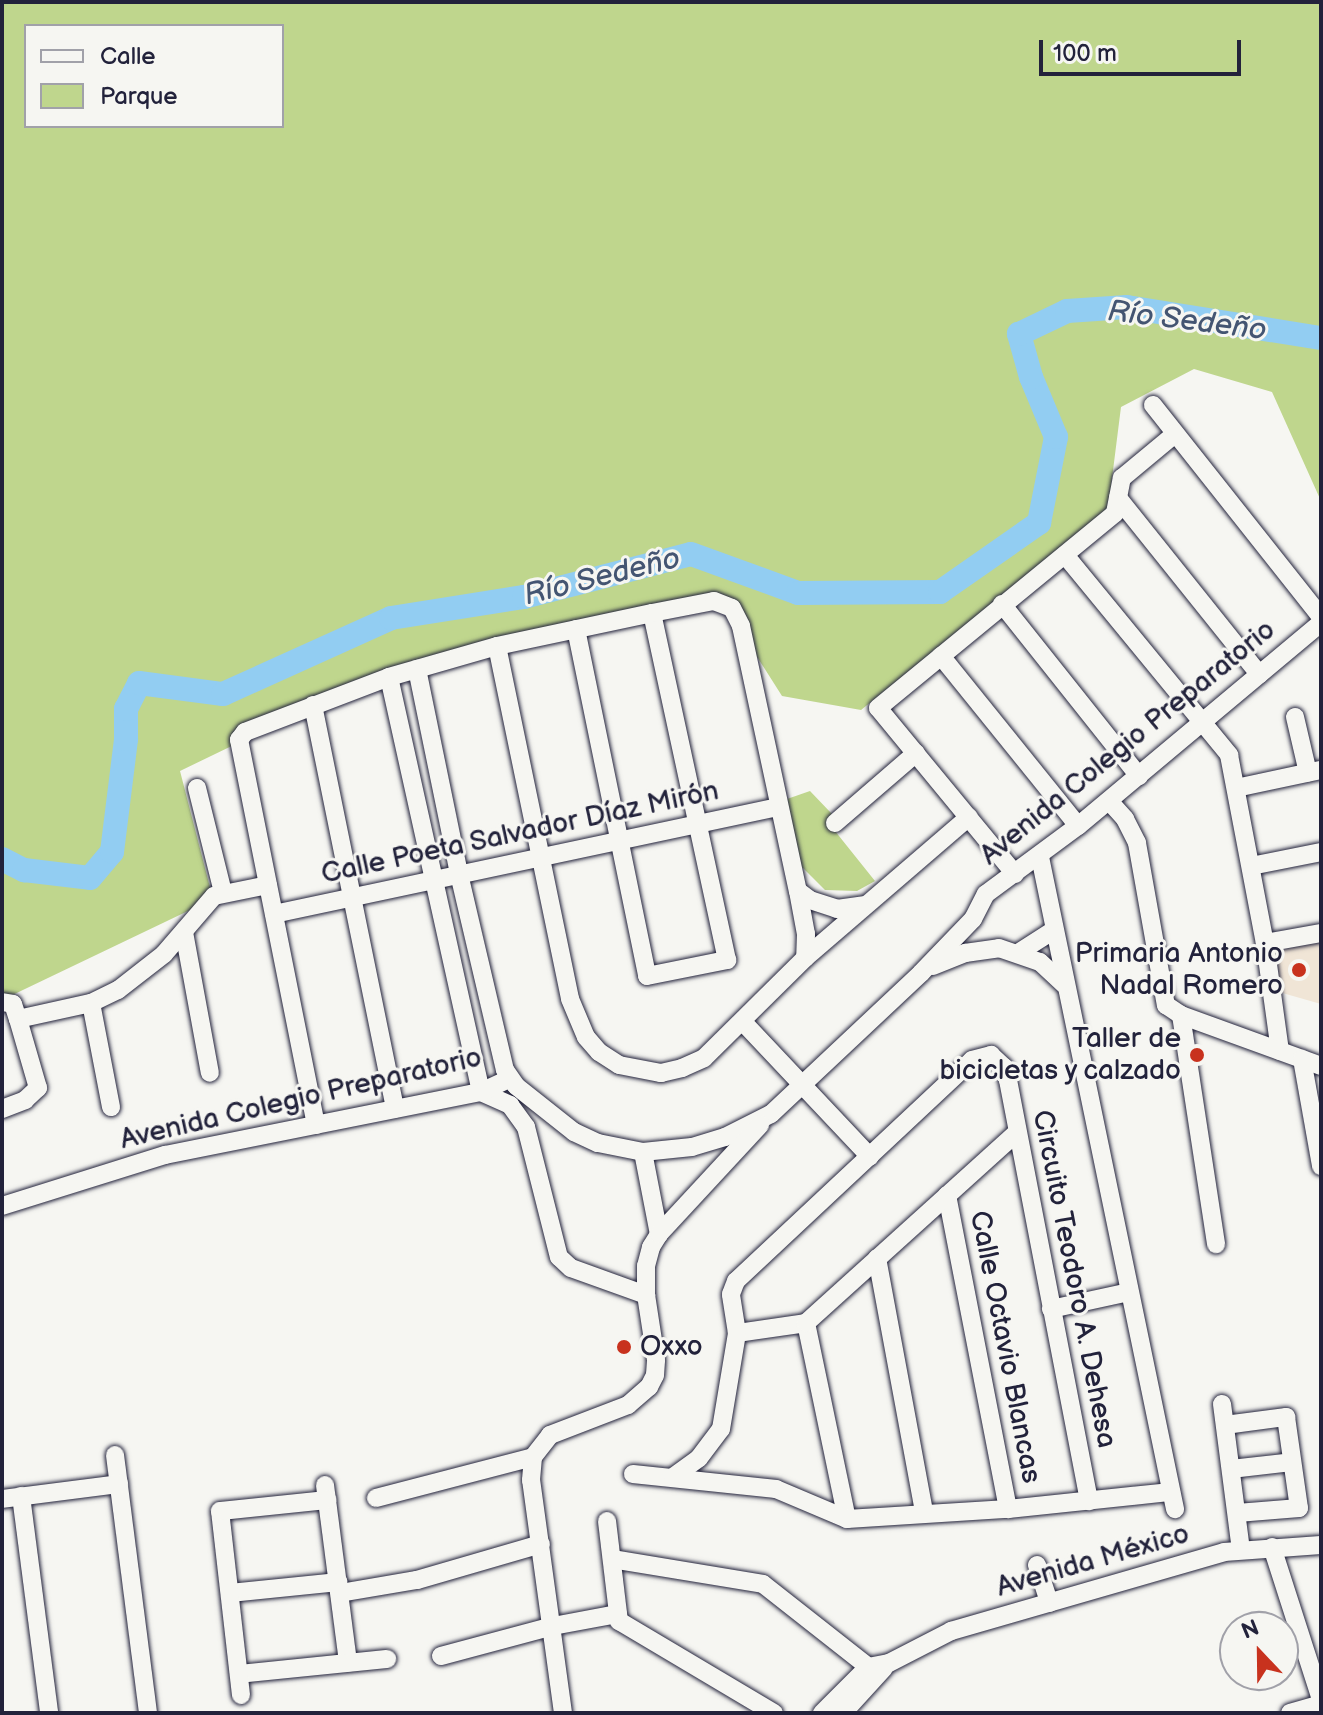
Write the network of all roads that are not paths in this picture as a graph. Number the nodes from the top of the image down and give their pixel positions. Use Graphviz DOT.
graph roads {
  1 [pos="1153,405"];
  2 [pos="1175,434"];
  3 [pos="1118,498"];
  4 [pos="1065,555"];
  5 [pos="1002,604"];
  6 [pos="652,613"];
  7 [pos="1321,620"];
  8 [pos="576,629"];
  9 [pos="497,646"];
  10 [pos="941,656"];
  11 [pos="417,669"];
  12 [pos="1259,674"];
  13 [pos="389,677"];
  14 [pos="313,705"];
  15 [pos="1295,717"];
  16 [pos="1204,721"];
  17 [pos="916,753"];
  18 [pos="1314,771"];
  19 [pos="1139,776"];
  20 [pos="197,788"];
  21 [pos="1236,788"];
  22 [pos="1109,801"];
  23 [pos="778,807"];
  24 [pos="969,817"];
  25 [pos="835,823"];
  26 [pos="696,824"];
  27 [pos="1078,826"];
  28 [pos="619,841"];
  29 [pos="1321,852"];
  30 [pos="539,857"];
  31 [pos="1040,857"];
  32 [pos="1251,866"];
  33 [pos="459,874"];
  34 [pos="1015,874"];
  35 [pos="434,880"];
  36 [pos="268,885"];
  37 [pos="798,891"];
  38 [pos="223,892"];
  39 [pos="352,897"];
  40 [pos="866,905"];
  41 [pos="274,914"];
  42 [pos="973,919"];
  43 [pos="1054,930"];
  44 [pos="184,932"];
  45 [pos="1321,933"];
  46 [pos="1265,943"];
  47 [pos="988,948"];
  48 [pos="1018,953"];
  49 [pos="805,958"];
  50 [pos="921,973"];
  51 [pos="1064,984"];
  52 [pos="2,1002"];
  53 [pos="91,1003"];
  54 [pos="1173,1010"];
  55 [pos="18,1019"];
  56 [pos="743,1022"];
  57 [pos="1280,1051"];
  58 [pos="1302,1059"];
  59 [pos="1321,1066"];
  60 [pos="210,1073"];
  61 [pos="509,1079"];
  62 [pos="801,1085"];
  63 [pos="481,1092"];
  64 [pos="111,1107"];
  65 [pos="2,1109"];
  66 [pos="395,1109"];
  67 [pos="548,1114"];
  68 [pos="771,1114"];
  69 [pos="316,1125"];
  70 [pos="1016,1133"];
  71 [pos="529,1137"];
  72 [pos="643,1152"];
  73 [pos="870,1157"];
  74 [pos="1321,1166"];
  75 [pos="947,1195"];
  76 [pos="2,1206"];
  77 [pos="659,1234"];
  78 [pos="1216,1244"];
  79 [pos="877,1258"];
  80 [pos="1129,1292"];
  81 [pos="646,1295"];
  82 [pos="1051,1309"];
  83 [pos="806,1323"];
  84 [pos="737,1333"];
  85 [pos="1222,1404"];
  86 [pos="1225,1425"];
  87 [pos="115,1455"];
  88 [pos="533,1457"];
  89 [pos="1292,1462"];
  90 [pos="1231,1469"];
  91 [pos="633,1474"];
  92 [pos="673,1477"];
  93 [pos="119,1484"];
  94 [pos="11,1498"];
  95 [pos="376,1498"];
  96 [pos="1089,1501"];
  97 [pos="1008,1509"];
  98 [pos="924,1512"];
  99 [pos="1237,1513"];
  100 [pos="847,1519"];
  101 [pos="607,1521"];
  102 [pos="541,1544"];
  103 [pos="1321,1545"];
  104 [pos="1272,1547"];
  105 [pos="1241,1550"];
  106 [pos="612,1559"];
  107 [pos="1037,1565"];
  108 [pos="339,1587"];
  109 [pos="230,1593"];
  110 [pos="1049,1603"];
  111 [pos="618,1614"];
  112 [pos="553,1626"];
  113 [pos="441,1656"];
  114 [pos="387,1659"];
  115 [pos="348,1663"];
  116 [pos="878,1668"];
  117 [pos="239,1674"];
  118 [pos="241,1695"];
  119 [pos="1321,1702"];
  120 [pos="562,1711"];
  121 [pos="49,1713"];
  122 [pos="148,1713"];
  123 [pos="774,1713"];
  124 [pos="822,1713"];
  125 [pos="843,1713"];
  126 [pos="1290,1713"];
  1 -- 2 [label="street, Avenida Colegio Preparatorio"];
  2 -- 3 [label="street"];
  2 -- 7 [label="street, Avenida Colegio Preparatorio"];
  3 -- 4 [label="street"];
  3 -- 12 [label="street"];
  4 -- 5 [label="street"];
  4 -- 16 [label="street"];
  5 -- 10 [label="street"];
  5 -- 19 [label="street"];
  6 -- 8 [label="street"];
  6 -- 23 [label="street"];
  6 -- 26 [label="street"];
  7 -- 12 [label="street, Avenida Colegio Preparatorio"];
  8 -- 9 [label="street"];
  8 -- 28 [label="street"];
  9 -- 11 [label="street"];
  9 -- 30 [label="street"];
  10 -- 17 [label="street"];
  10 -- 27 [label="street"];
  11 -- 13 [label="street"];
  11 -- 33 [label="street"];
  12 -- 16 [label="street, Avenida Colegio Preparatorio"];
  13 -- 14 [label="street"];
  13 -- 35 [label="street"];
  14 -- 36 [label="street"];
  14 -- 39 [label="street"];
  15 -- 18 [label="street"];
  16 -- 19 [label="street, Avenida Colegio Preparatorio"];
  16 -- 21 [label="street"];
  17 -- 24 [label="street"];
  17 -- 25 [label="street"];
  18 -- 21 [label="street"];
  19 -- 22 [label="street, Avenida Colegio Preparatorio"];
  20 -- 38 [label="street"];
  21 -- 32 [label="street"];
  22 -- 27 [label="street, Avenida Colegio Preparatorio"];
  22 -- 54 [label="street"];
  23 -- 26 [label="street, Calle Poeta Salvador Díaz Mirón"];
  23 -- 37 [label="street"];
  24 -- 34 [label="street"];
  24 -- 40 [label="street"];
  26 -- 28 [label="street, Calle Poeta Salvador Díaz Mirón"];
  26 -- 28 [label="street"];
  27 -- 31 [label="street, Avenida Colegio Preparatorio"];
  28 -- 30 [label="street, Calle Poeta Salvador Díaz Mirón"];
  29 -- 32 [label="street"];
  30 -- 33 [label="street, Calle Poeta Salvador Díaz Mirón"];
  30 -- 56 [label="street"];
  31 -- 34 [label="street, Avenida Colegio Preparatorio"];
  31 -- 43 [label="street, Circuito Teodoro A. Dehesa"];
  32 -- 46 [label="street"];
  33 -- 35 [label="street, Calle Poeta Salvador Díaz Mirón"];
  33 -- 61 [label="street"];
  34 -- 42 [label="street, Avenida Colegio Preparatorio"];
  35 -- 39 [label="street, Calle Poeta Salvador Díaz Mirón"];
  35 -- 63 [label="street"];
  36 -- 38 [label="street"];
  36 -- 41 [label="street"];
  37 -- 40 [label="street"];
  37 -- 49 [label="street"];
  38 -- 44 [label="street"];
  39 -- 41 [label="street, Calle Poeta Salvador Díaz Mirón"];
  39 -- 66 [label="street"];
  40 -- 49 [label="street"];
  41 -- 69 [label="street"];
  42 -- 47 [label="street"];
  42 -- 50 [label="street, Avenida Colegio Preparatorio"];
  43 -- 48 [label="street"];
  43 -- 51 [label="street, Circuito Teodoro A. Dehesa"];
  44 -- 53 [label="street"];
  44 -- 60 [label="street"];
  45 -- 46 [label="street"];
  46 -- 57 [label="street"];
  47 -- 48 [label="street"];
  47 -- 50 [label="street"];
  48 -- 51 [label="street"];
  49 -- 56 [label="street"];
  50 -- 62 [label="street, Avenida Colegio Preparatorio"];
  51 -- 80 [label="street, Circuito Teodoro A. Dehesa"];
  52 -- 55 [label="street"];
  53 -- 55 [label="street"];
  53 -- 64 [label="street"];
  54 -- 57 [label="street"];
  54 -- 78 [label="street"];
  55 -- 65 [label="street"];
  56 -- 62 [label="street"];
  57 -- 58 [label="street"];
  58 -- 59 [label="street"];
  58 -- 74 [label="street"];
  61 -- 63 [label="street, Avenida Colegio Preparatorio"];
  61 -- 67 [label="street, Avenida Colegio Preparatorio"];
  62 -- 68 [label="street, Avenida Colegio Preparatorio"];
  62 -- 73 [label="street"];
  63 -- 66 [label="street, Avenida Colegio Preparatorio"];
  63 -- 71 [label="street"];
  66 -- 69 [label="street, Avenida Colegio Preparatorio"];
  67 -- 71 [label="street"];
  67 -- 72 [label="street, Avenida Colegio Preparatorio"];
  68 -- 72 [label="street, Avenida Colegio Preparatorio"];
  68 -- 77 [label="street, Avenida Colegio Preparatorio"];
  69 -- 76 [label="street, Avenida Colegio Preparatorio"];
  70 -- 73 [label="street, Circuito Teodoro A. Dehesa"];
  70 -- 75 [label="street"];
  70 -- 82 [label="street, Circuito Teodoro A. Dehesa"];
  71 -- 81 [label="street"];
  72 -- 77 [label="street, Avenida Colegio Preparatorio"];
  73 -- 84 [label="street, Circuito Teodoro A. Dehesa"];
  75 -- 79 [label="street"];
  75 -- 97 [label="street, Calle Octavio Blancas"];
  77 -- 81 [label="street, Avenida Colegio Preparatorio"];
  79 -- 83 [label="street"];
  79 -- 98 [label="street"];
  80 -- 82 [label="street"];
  80 -- 96 [label="street, Circuito Teodoro A. Dehesa"];
  81 -- 88 [label="street, Avenida Colegio Preparatorio"];
  82 -- 96 [label="street, Circuito Teodoro A. Dehesa"];
  83 -- 84 [label="street"];
  83 -- 100 [label="street"];
  84 -- 92 [label="street, Circuito Teodoro A. Dehesa"];
  85 -- 86 [label="street"];
  86 -- 89 [label="street"];
  86 -- 90 [label="street"];
  87 -- 93 [label="street"];
  88 -- 95 [label="street"];
  88 -- 102 [label="street"];
  89 -- 90 [label="street"];
  89 -- 99 [label="street"];
  90 -- 99 [label="street"];
  91 -- 92 [label="street"];
  92 -- 100 [label="street, Circuito Teodoro A. Dehesa"];
  93 -- 94 [label="street"];
  93 -- 122 [label="street"];
  94 -- 121 [label="street"];
  96 -- 97 [label="street, Circuito Teodoro A. Dehesa"];
  97 -- 98 [label="street, Circuito Teodoro A. Dehesa"];
  98 -- 100 [label="street, Circuito Teodoro A. Dehesa"];
  99 -- 105 [label="street"];
  101 -- 106 [label="street"];
  102 -- 108 [label="street"];
  102 -- 112 [label="street"];
  103 -- 104 [label="street, Avenida México"];
  104 -- 105 [label="street, Avenida México"];
  104 -- 119 [label="street"];
  105 -- 110 [label="street, Avenida México"];
  106 -- 111 [label="street"];
  106 -- 116 [label="street"];
  107 -- 110 [label="street"];
  108 -- 109 [label="street"];
  108 -- 109 [label="street"];
  108 -- 115 [label="street"];
  109 -- 117 [label="street"];
  110 -- 116 [label="street, Avenida México"];
  111 -- 112 [label="street"];
  111 -- 123 [label="street"];
  112 -- 113 [label="street"];
  112 -- 120 [label="street"];
  114 -- 115 [label="street"];
  115 -- 117 [label="street"];
  116 -- 124 [label="street, Avenida México"];
  116 -- 125 [label="street, Avenida México"];
  117 -- 118 [label="street"];
  119 -- 126 [label="street"];
}
